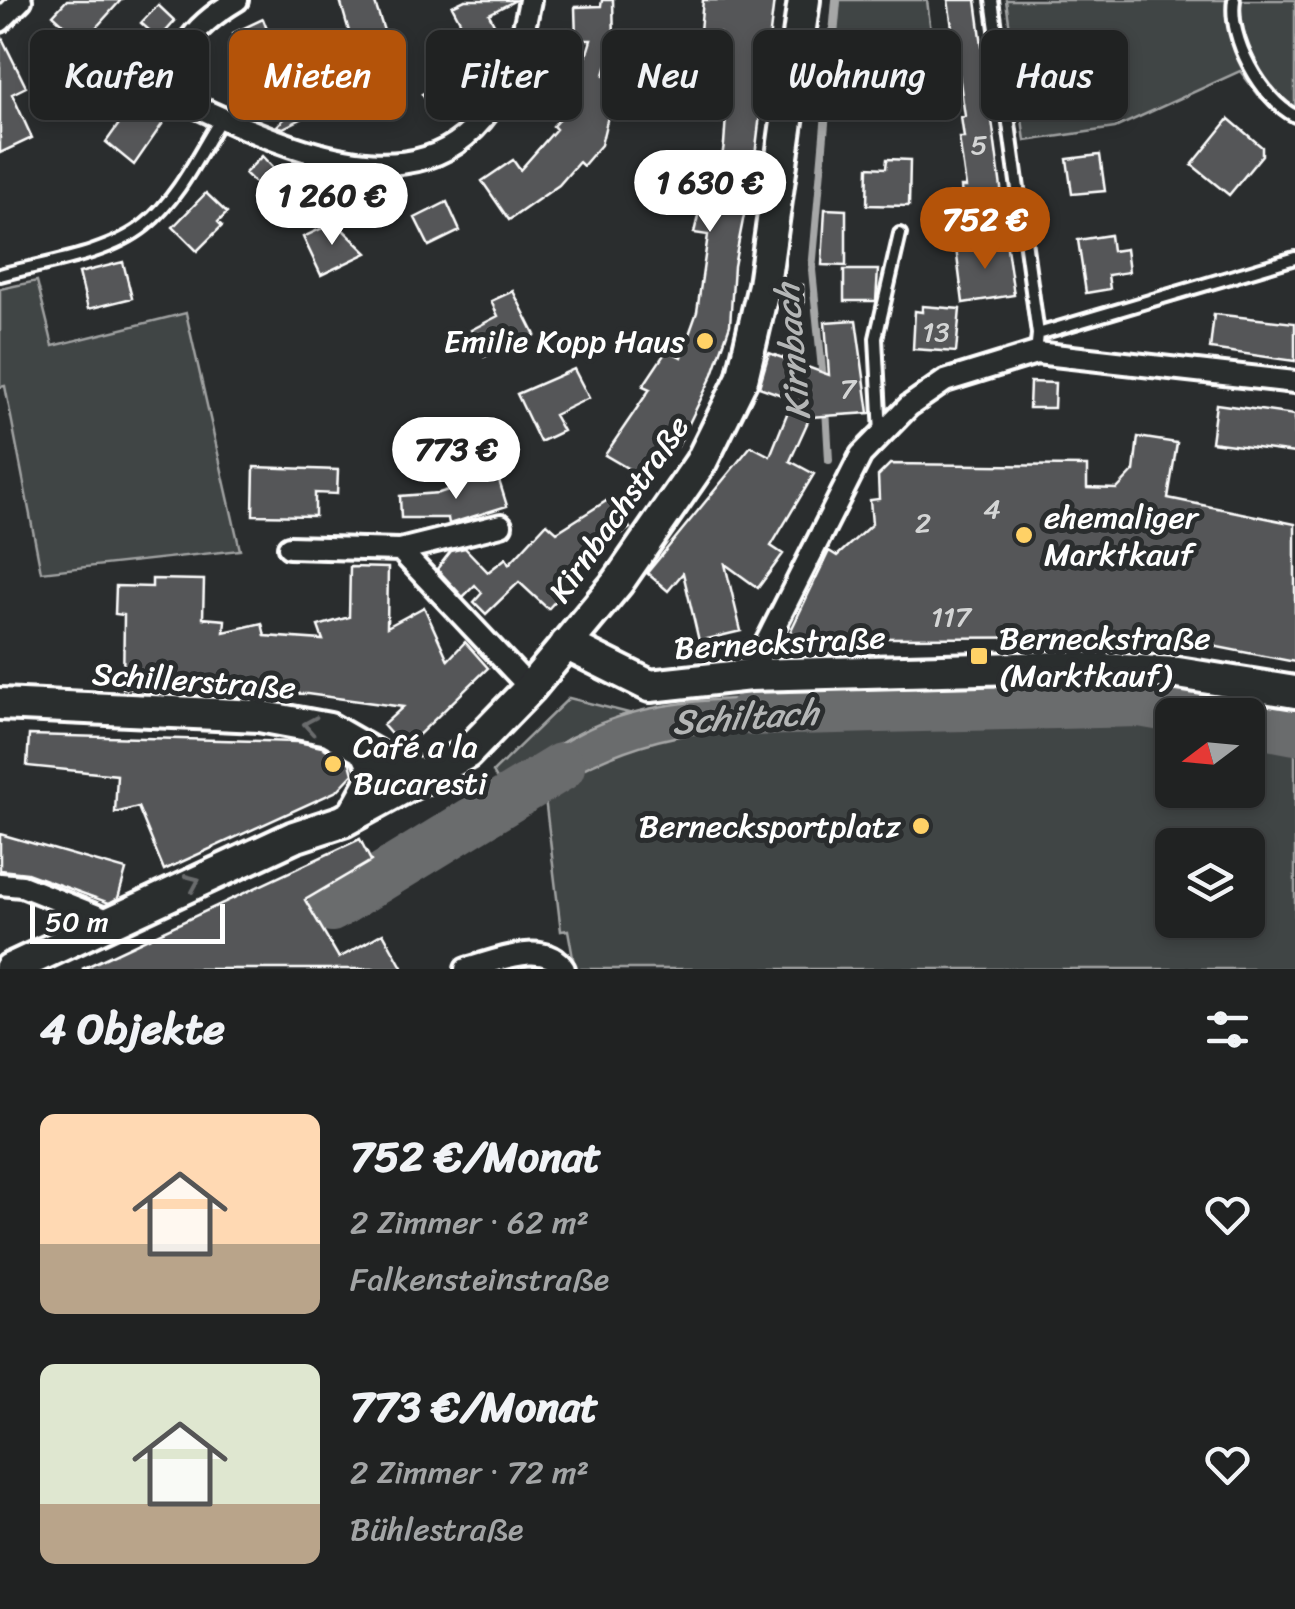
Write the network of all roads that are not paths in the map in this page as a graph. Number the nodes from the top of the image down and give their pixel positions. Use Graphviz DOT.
graph roads {
  1 [pos="20,0"];
  2 [pos="237,0"];
  3 [pos="530,0"];
  4 [pos="804,0"];
  5 [pos="992,0"];
  6 [pos="1234,0"];
  7 [pos="0,21"];
  8 [pos="1295,116"];
  9 [pos="221,118"];
  10 [pos="900,234"];
  11 [pos="1295,258"];
  12 [pos="0,275"];
  13 [pos="1037,343"];
  14 [pos="1295,382"];
  15 [pos="881,435"];
  16 [pos="502,524"];
  17 [pos="289,547"];
  18 [pos="400,550"];
  19 [pos="566,644"];
  20 [pos="750,675"];
  21 [pos="530,688"];
  22 [pos="1295,692"];
  23 [pos="0,704"];
  24 [pos="358,743"];
  25 [pos="431,777"];
  26 [pos="343,821"];
  27 [pos="0,884"];
  28 [pos="110,921"];
  29 [pos="10,969"];
  30 [pos="466,969"];
  31 [pos="564,969"];
  1 -- 7 [label="street"];
  2 -- 9 [label="street"];
  3 -- 9 [label="street"];
  4 -- 19 [label="main road, Kirnbachstraße"];
  5 -- 13 [label="lane"];
  6 -- 8 [label="lane"];
  9 -- 12 [label="lane"];
  10 -- 15 [label="lane"];
  11 -- 13 [label="lane"];
  13 -- 14 [label="street"];
  13 -- 15 [label="street"];
  15 -- 20 [label="street"];
  16 -- 18 [label="street"];
  17 -- 18 [label="street"];
  18 -- 21 [label="street"];
  19 -- 20 [label="main road, Berneckstraße"];
  19 -- 21 [label="main road"];
  20 -- 22 [label="main road, Berneckstraße"];
  21 -- 25 [label="main road"];
  24 -- 23 [label="main road, Schillerstraße, one-way"];
  24 -- 25 [label="main road, Schillerstraße"];
  24 -- 26 [label="street"];
  25 -- 26 [label="main road"];
  28 -- 26 [label="main road, one-way"];
  27 -- 28 [label="street"];
  28 -- 29 [label="main road"];
  30 -- 31 [label="street"];
}
